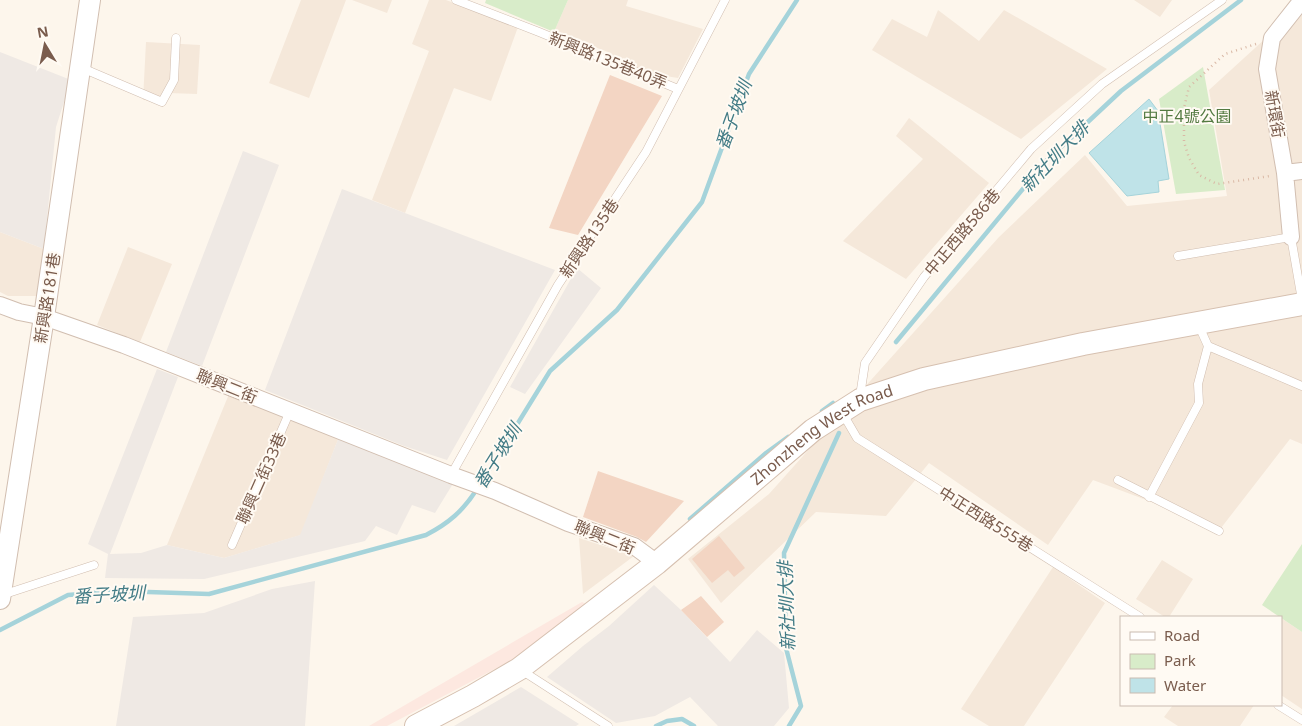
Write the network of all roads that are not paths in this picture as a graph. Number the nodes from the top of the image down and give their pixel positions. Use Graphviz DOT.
graph roads {
  1 [pos="90,0"];
  2 [pos="456,0"];
  3 [pos="725,0"];
  4 [pos="1222,0"];
  5 [pos="1302,0"];
  6 [pos="176,38"];
  7 [pos="80,68"];
  8 [pos="678,89"];
  9 [pos="1302,171"];
  10 [pos="1285,173"];
  11 [pos="1292,237"];
  12 [pos="1178,256"];
  13 [pos="1302,302"];
  14 [pos="0,305"];
  15 [pos="44,317"];
  16 [pos="1198,324"];
  17 [pos="1208,346"];
  18 [pos="1302,386"];
  19 [pos="850,406"];
  20 [pos="290,411"];
  21 [pos="451,475"];
  22 [pos="1118,480"];
  23 [pos="1149,498"];
  24 [pos="1220,531"];
  25 [pos="232,545"];
  26 [pos="657,563"];
  27 [pos="94,565"];
  28 [pos="0,597"];
  29 [pos="1138,616"];
  30 [pos="519,669"];
  31 [pos="1280,706"];
  32 [pos="1302,720"];
  33 [pos="416,726"];
  34 [pos="608,726"];
  1 -- 7 [label="street, 新興路181巷"];
  2 -- 8 [label="lane, 新興路135巷40弄"];
  3 -- 8 [label="lane, 新興路135巷"];
  4 -- 19 [label="lane, 中正西路586巷"];
  5 -- 10 [label="street, 新環街"];
  6 -- 7 [label="lane"];
  7 -- 15 [label="street, 新興路181巷"];
  8 -- 21 [label="lane, 新興路135巷"];
  9 -- 10 [label="street"];
  10 -- 11 [label="street, 新環街"];
  11 -- 12 [label="lane"];
  11 -- 13 [label="lane"];
  13 -- 16 [label="main road, Zhonzheng West Road"];
  14 -- 15 [label="street, 聯興二街"];
  15 -- 20 [label="street, 聯興二街"];
  15 -- 28 [label="street, 新興路181巷"];
  16 -- 17 [label="lane"];
  16 -- 19 [label="main road, Zhonzheng West Road"];
  17 -- 18 [label="lane"];
  17 -- 23 [label="lane"];
  19 -- 26 [label="main road, Zhonzheng West Road"];
  19 -- 29 [label="lane, 中正西路555巷"];
  20 -- 21 [label="street, 聯興二街"];
  20 -- 25 [label="lane, 聯興二街33巷"];
  21 -- 26 [label="street, 聯興二街"];
  22 -- 23 [label="lane"];
  23 -- 24 [label="lane"];
  26 -- 30 [label="main road, Zhonzheng West Road"];
  27 -- 28 [label="lane"];
  30 -- 33 [label="main road, Zhonzheng West Road"];
  30 -- 34 [label="lane"];
  31 -- 32 [label="lane"];
}
